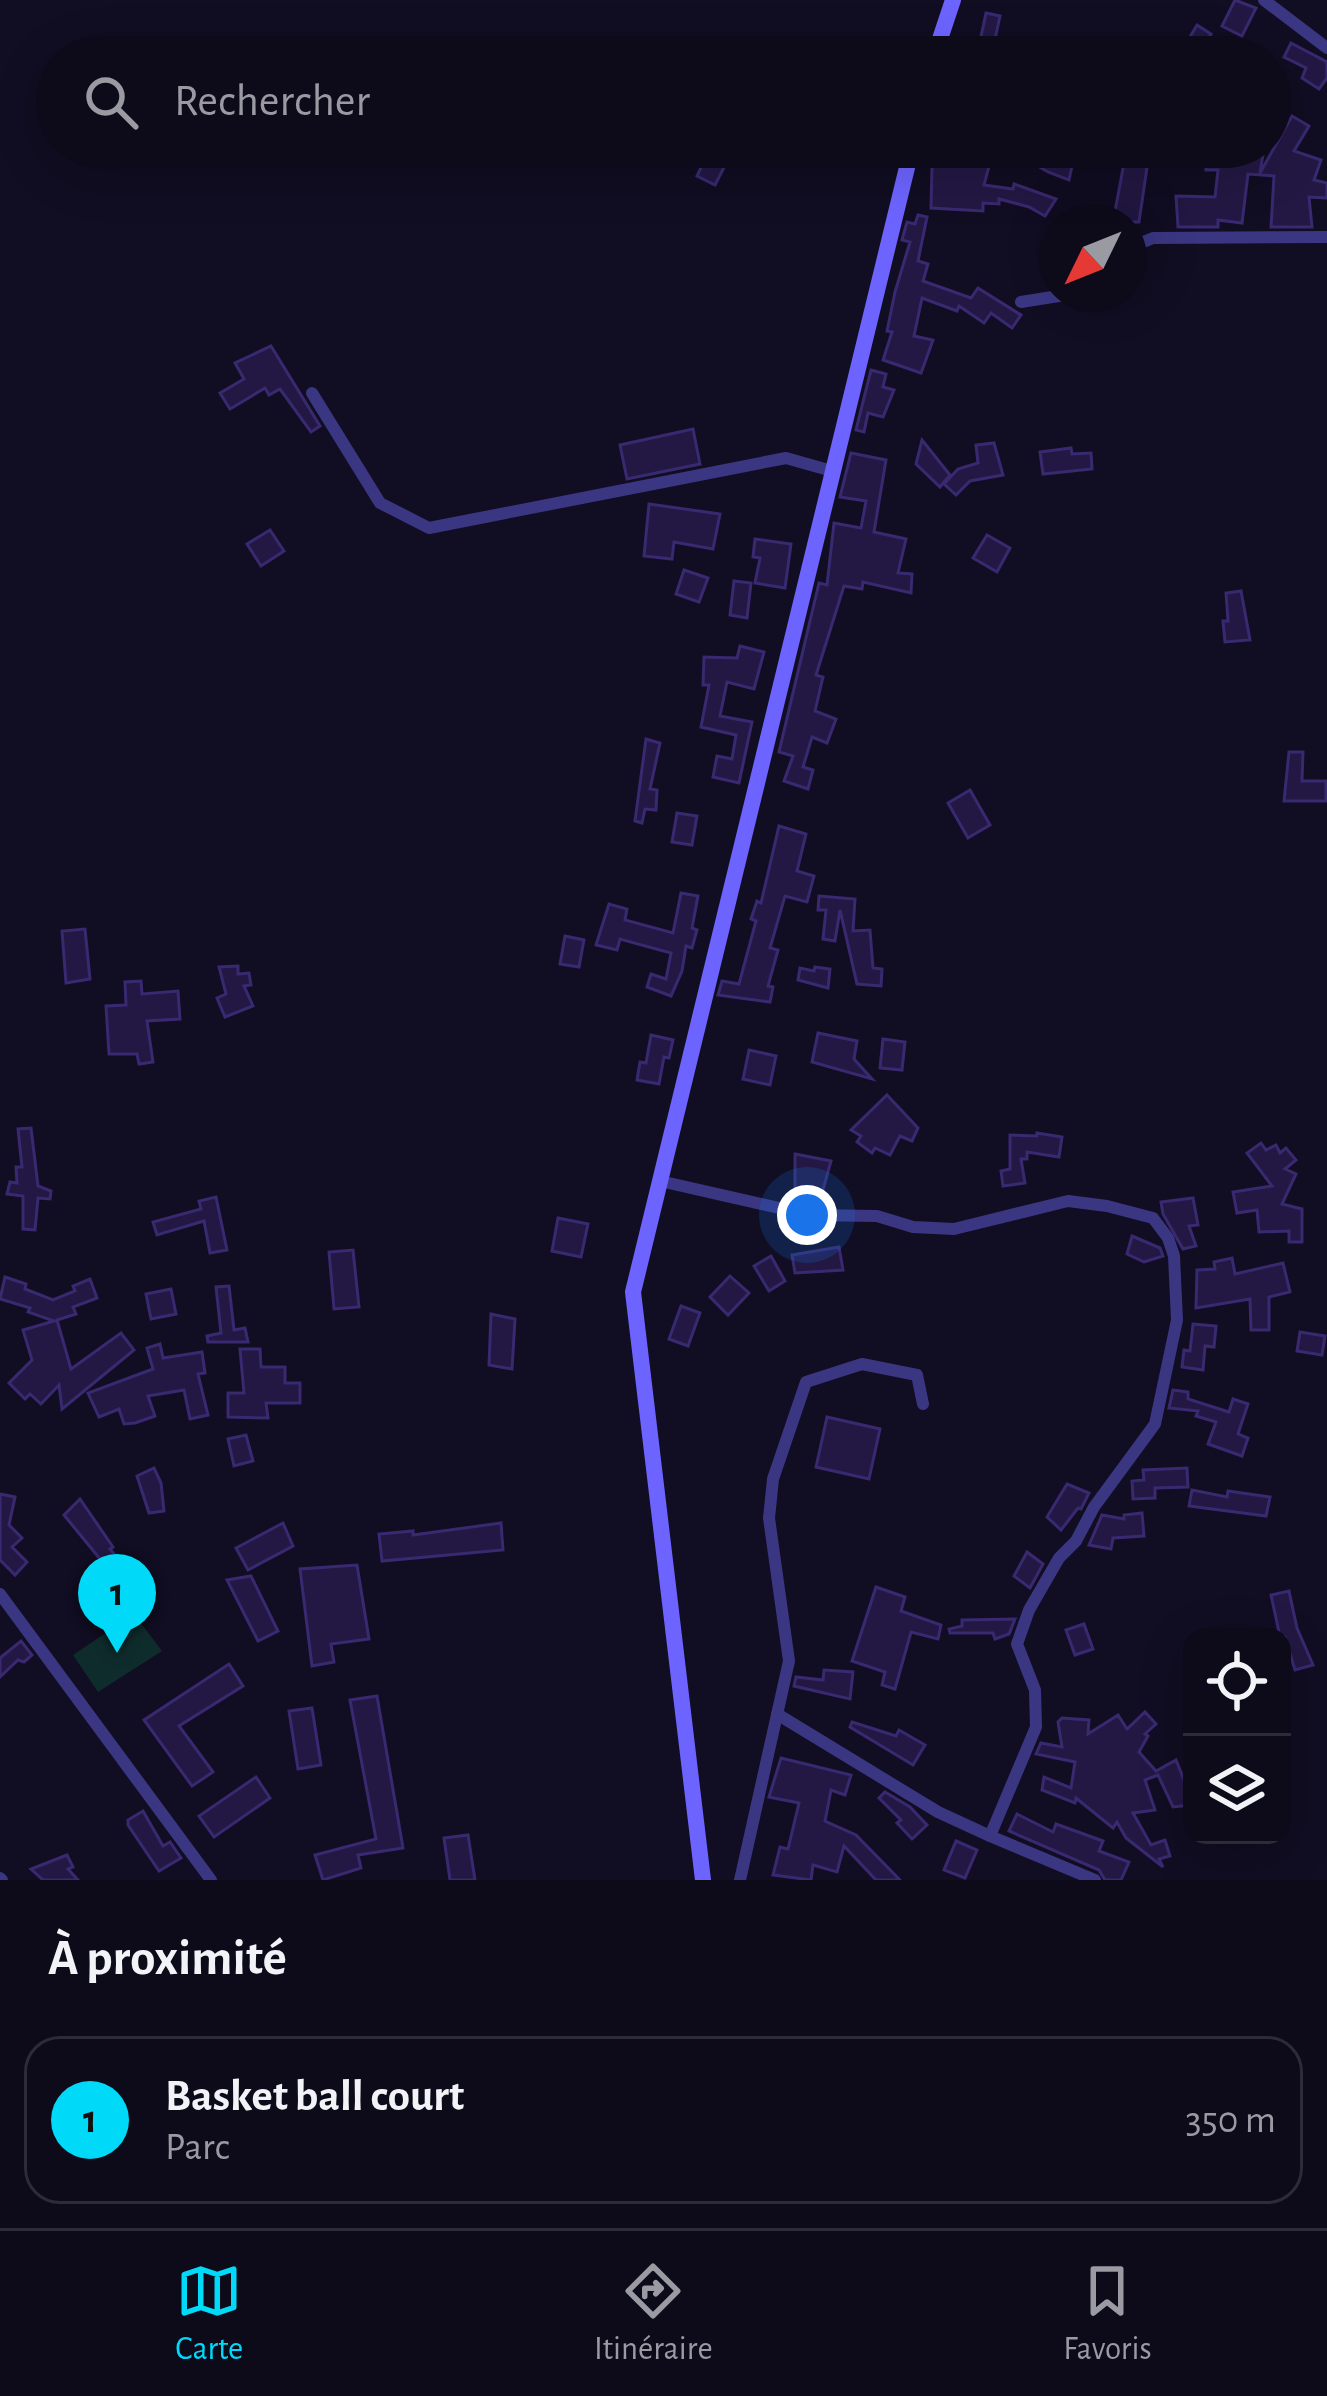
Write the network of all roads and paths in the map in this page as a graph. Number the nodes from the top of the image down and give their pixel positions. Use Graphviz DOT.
graph roads {
  1 [pos="952,0"];
  2 [pos="1264,0"];
  3 [pos="941,36"];
  4 [pos="1327,48"];
  5 [pos="907,168"];
  6 [pos="1327,237"];
  7 [pos="1147,240"];
  8 [pos="1039,299"];
  9 [pos="1021,302"];
  10 [pos="312,392"];
  11 [pos="832,471"];
  12 [pos="660,1181"];
  13 [pos="922,1404"];
  14 [pos="0,1594"];
  15 [pos="777,1714"];
  16 [pos="990,1836"];
  17 [pos="211,1880"];
  18 [pos="703,1880"];
  19 [pos="740,1880"];
  20 [pos="1095,1880"];
  1 -- 3 [label="main road"];
  2 -- 4 [label="street"];
  5 -- 11 [label="main road"];
  6 -- 7 [label="street"];
  8 -- 9 [label="street"];
  10 -- 11 [label="street"];
  11 -- 12 [label="main road"];
  12 -- 16 [label="street"];
  12 -- 18 [label="main road"];
  13 -- 15 [label="street"];
  14 -- 17 [label="street"];
  15 -- 16 [label="street"];
  15 -- 19 [label="street"];
  16 -- 20 [label="street"];
}
